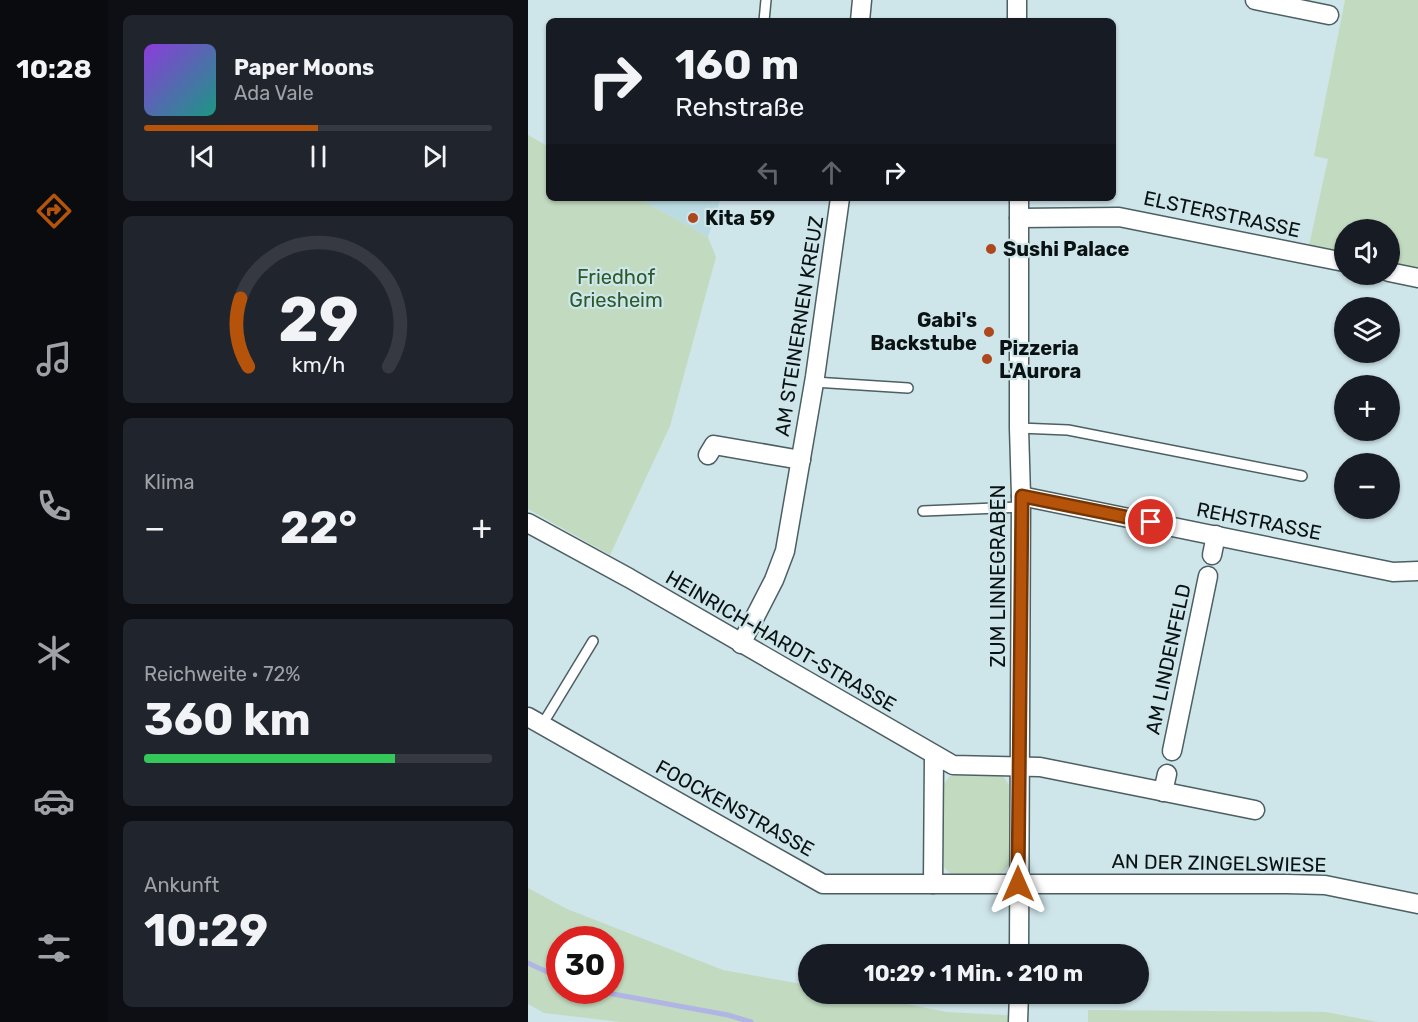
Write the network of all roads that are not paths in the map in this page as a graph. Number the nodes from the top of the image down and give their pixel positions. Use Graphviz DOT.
graph roads {
  1 [pos="766,0"];
  2 [pos="862,0"];
  3 [pos="1017,0"];
  4 [pos="1256,0"];
  5 [pos="1329,15"];
  6 [pos="764,18"];
  7 [pos="860,18"];
  8 [pos="1017,18"];
  9 [pos="840,201"];
  10 [pos="1019,201"];
  11 [pos="1019,218"];
  12 [pos="1334,260"];
  13 [pos="1400,274"];
  14 [pos="1418,278"];
  15 [pos="814,382"];
  16 [pos="908,388"];
  17 [pos="1019,428"];
  18 [pos="708,455"];
  19 [pos="801,460"];
  20 [pos="1302,476"];
  21 [pos="1021,502"];
  22 [pos="923,511"];
  23 [pos="528,523"];
  24 [pos="1216,535"];
  25 [pos="1212,555"];
  26 [pos="1418,571"];
  27 [pos="1208,576"];
  28 [pos="593,641"];
  29 [pos="741,644"];
  30 [pos="535,721"];
  31 [pos="1172,752"];
  32 [pos="934,756"];
  33 [pos="1019,766"];
  34 [pos="1255,810"];
  35 [pos="933,884"];
  36 [pos="1018,884"];
  37 [pos="1418,904"];
  38 [pos="1019,944"];
  39 [pos="1019,1004"];
  40 [pos="1018,1022"];
  1 -- 6 [label="lane"];
  2 -- 7 [label="street"];
  3 -- 8 [label="street"];
  4 -- 5 [label="street"];
  9 -- 15 [label="street, AM STEINERNEN KREUZ"];
  10 -- 11 [label="street, ZUM LINNEGRABEN"];
  11 -- 12 [label="street, ELSTERSTRASSE"];
  11 -- 17 [label="street, ZUM LINNEGRABEN"];
  13 -- 14 [label="street"];
  15 -- 16 [label="lane"];
  15 -- 19 [label="street, AM STEINERNEN KREUZ"];
  17 -- 20 [label="lane"];
  17 -- 21 [label="street, ZUM LINNEGRABEN"];
  18 -- 19 [label="street, AM STEINERNEN KREUZ"];
  19 -- 29 [label="street, AM STEINERNEN KREUZ"];
  21 -- 22 [label="lane"];
  21 -- 24 [label="street, REHSTRASSE"];
  21 -- 33 [label="street, ZUM LINNEGRABEN"];
  23 -- 29 [label="street, HEINRICH-HARDT-STRASSE"];
  24 -- 25 [label="street"];
  24 -- 26 [label="street, REHSTRASSE"];
  27 -- 31 [label="street, AM LINDENFELD"];
  28 -- 30 [label="lane"];
  29 -- 32 [label="street, HEINRICH-HARDT-STRASSE"];
  30 -- 35 [label="street, FOOCKENSTRASSE"];
  32 -- 33 [label="street, HEINRICH-HARDT-STRASSE"];
  32 -- 35 [label="street"];
  33 -- 34 [label="street"];
  33 -- 36 [label="street, ZUM LINNEGRABEN"];
  35 -- 36 [label="street, FOOCKENSTRASSE"];
  36 -- 37 [label="street, AN DER ZINGELSWIESE"];
  36 -- 38 [label="street, ZUM LINNEGRABEN"];
  39 -- 40 [label="street"];
}
